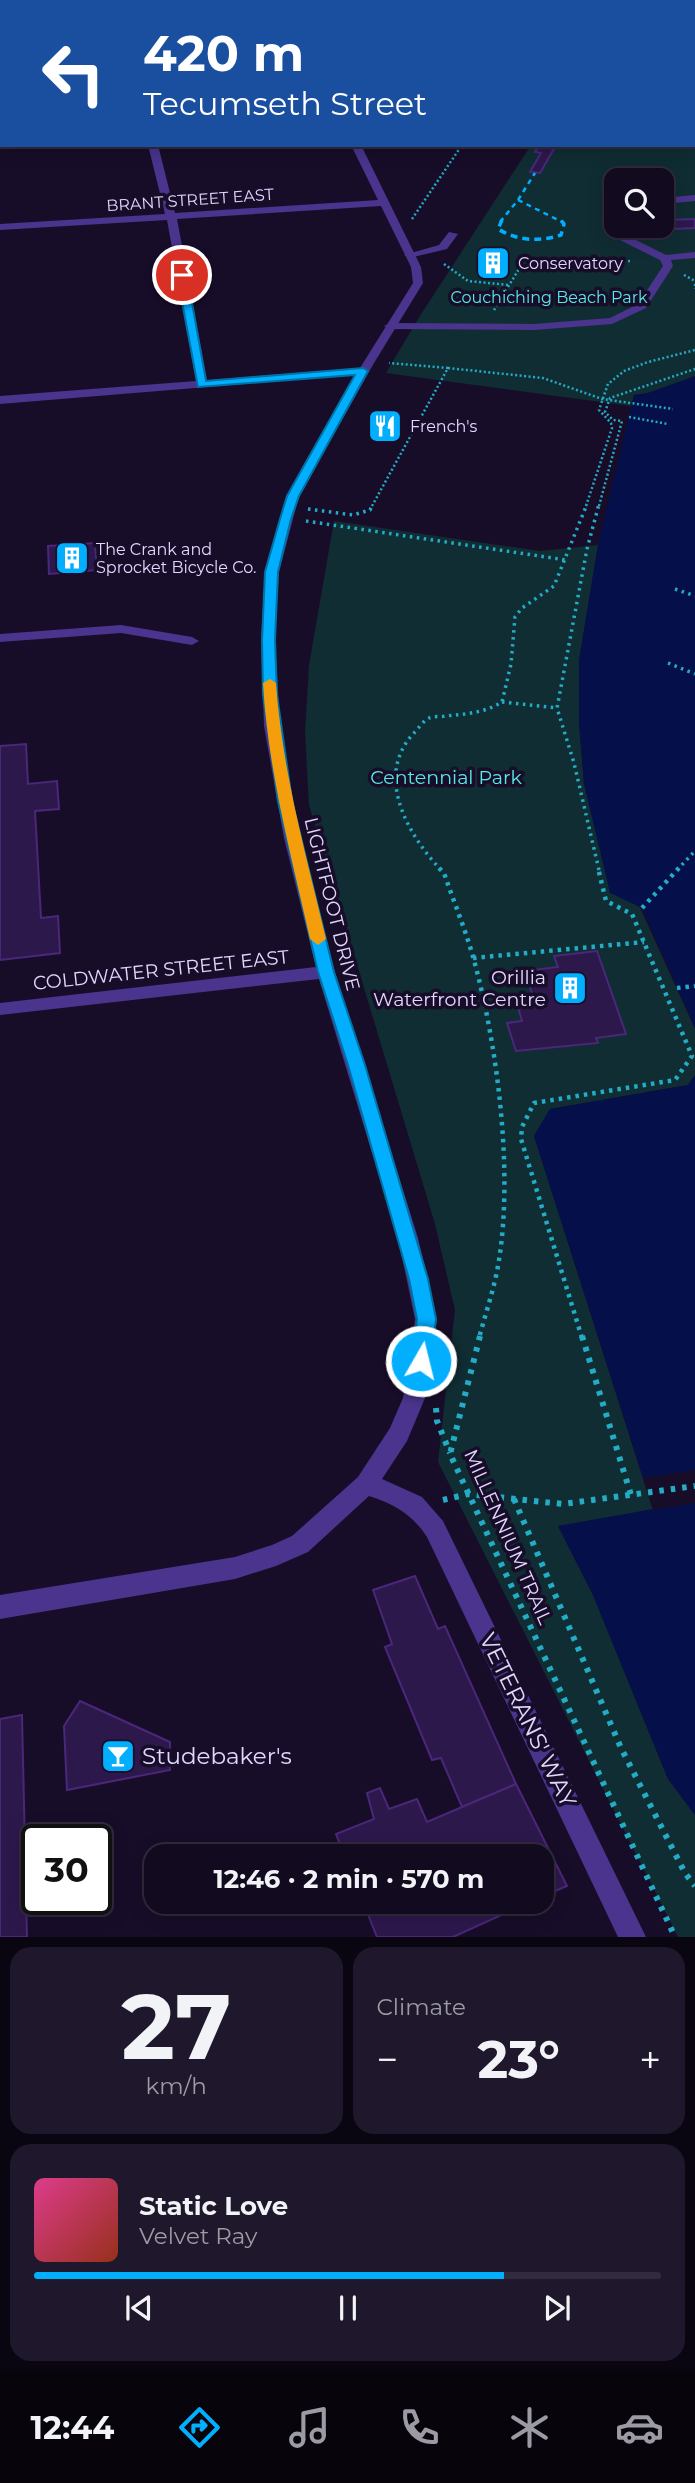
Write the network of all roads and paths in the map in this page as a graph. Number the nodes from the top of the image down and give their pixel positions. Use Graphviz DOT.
graph roads {
  1 [pos="154,147"];
  2 [pos="357,147"];
  3 [pos="461,147"];
  4 [pos="695,198"];
  5 [pos="674,200"];
  6 [pos="383,203"];
  7 [pos="171,216"];
  8 [pos="0,227"];
  9 [pos="453,234"];
  10 [pos="624,238"];
  11 [pos="695,255"];
  12 [pos="418,256"];
  13 [pos="665,258"];
  14 [pos="509,285"];
  15 [pos="390,326"];
  16 [pos="484,327"];
  17 [pos="695,350"];
  18 [pos="381,362"];
  19 [pos="448,368"];
  20 [pos="695,369"];
  21 [pos="363,371"];
  22 [pos="202,384"];
  23 [pos="602,399"];
  24 [pos="0,400"];
  25 [pos="609,400"];
  26 [pos="673,409"];
  27 [pos="629,417"];
  28 [pos="668,424"];
  29 [pos="309,501"];
  30 [pos="306,509"];
  31 [pos="566,560"];
  32 [pos="676,589"];
  33 [pos="695,596"];
  34 [pos="0,638"];
  35 [pos="192,640"];
  36 [pos="668,663"];
  37 [pos="695,674"];
  38 [pos="502,702"];
  39 [pos="557,708"];
  40 [pos="695,851"];
  41 [pos="642,908"];
  42 [pos="644,942"];
  43 [pos="473,958"];
  44 [pos="326,972"];
  45 [pos="695,986"];
  46 [pos="677,988"];
  47 [pos="0,1009"];
  48 [pos="437,1395"];
  49 [pos="450,1454"];
  50 [pos="366,1484"];
  51 [pos="695,1486"];
  52 [pos="468,1494"];
  53 [pos="631,1495"];
  54 [pos="514,1499"];
  55 [pos="0,1607"];
  56 [pos="695,1886"];
  57 [pos="632,1937"];
  58 [pos="675,1937"];
  1 -- 7 [label="street"];
  2 -- 6 [label="street"];
  3 -- 12 [label="path"];
  4 -- 5 [label="street"];
  6 -- 7 [label="street, BRANT STREET EAST"];
  6 -- 12 [label="street"];
  7 -- 8 [label="street, BRANT STREET EAST"];
  7 -- 22 [label="street"];
  9 -- 12 [label="street"];
  10 -- 13 [label="street"];
  11 -- 13 [label="street"];
  12 -- 14 [label="path"];
  12 -- 15 [label="street, LIGHTFOOT DRIVE"];
  13 -- 14 [label="path"];
  13 -- 16 [label="street"];
  14 -- 16 [label="path"];
  15 -- 16 [label="street"];
  15 -- 21 [label="street, LIGHTFOOT DRIVE"];
  17 -- 23 [label="path"];
  18 -- 19 [label="path"];
  19 -- 23 [label="path"];
  19 -- 30 [label="path"];
  20 -- 25 [label="path"];
  21 -- 22 [label="street"];
  21 -- 44 [label="street, LIGHTFOOT DRIVE"];
  22 -- 24 [label="street"];
  23 -- 25 [label="path"];
  23 -- 31 [label="path"];
  25 -- 26 [label="path"];
  25 -- 39 [label="path"];
  27 -- 28 [label="path"];
  29 -- 30 [label="path"];
  30 -- 31 [label="path"];
  31 -- 38 [label="path"];
  32 -- 33 [label="path"];
  34 -- 35 [label="street"];
  36 -- 37 [label="path"];
  38 -- 39 [label="path"];
  38 -- 43 [label="path, MILLENNIUM TRAIL"];
  39 -- 42 [label="path"];
  40 -- 41 [label="path"];
  42 -- 43 [label="path"];
  42 -- 53 [label="path"];
  43 -- 49 [label="path, MILLENNIUM TRAIL"];
  44 -- 47 [label="street, COLDWATER STREET EAST"];
  44 -- 50 [label="street, LIGHTFOOT DRIVE"];
  45 -- 46 [label="path"];
  48 -- 49 [label="path"];
  49 -- 52 [label="path, MILLENNIUM TRAIL"];
  50 -- 55 [label="street, LIGHTFOOT DRIVE"];
  50 -- 57 [label="street, VETERANS' WAY"];
  51 -- 53 [label="path"];
  52 -- 54 [label="path"];
  52 -- 58 [label="path, MILLENNIUM TRAIL"];
  53 -- 54 [label="path"];
  54 -- 56 [label="path"];
}
